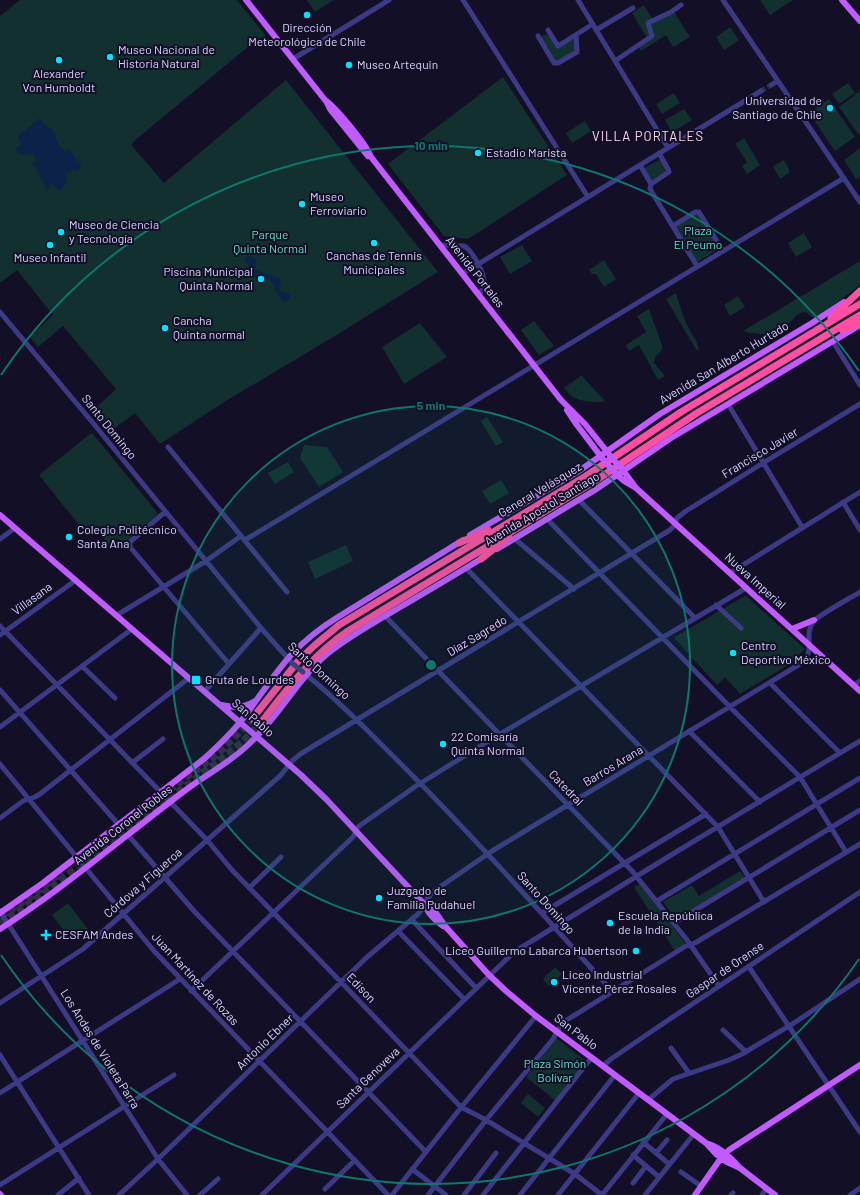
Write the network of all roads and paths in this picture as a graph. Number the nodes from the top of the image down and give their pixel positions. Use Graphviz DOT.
graph roads {
  1 [pos="246,0"];
  2 [pos="389,0"];
  3 [pos="463,0"];
  4 [pos="578,0"];
  5 [pos="723,0"];
  6 [pos="842,0"];
  7 [pos="681,5"];
  8 [pos="633,8"];
  9 [pos="860,22"];
  10 [pos="592,24"];
  11 [pos="548,30"];
  12 [pos="596,30"];
  13 [pos="576,35"];
  14 [pos="538,36"];
  15 [pos="293,59"];
  16 [pos="615,61"];
  17 [pos="778,80"];
  18 [pos="771,85"];
  19 [pos="760,91"];
  20 [pos="668,148"];
  21 [pos="659,153"];
  22 [pos="640,165"];
  23 [pos="844,178"];
  24 [pos="651,184"];
  25 [pos="588,197"];
  26 [pos="860,202"];
  27 [pos="673,226"];
  28 [pos="440,245"];
  29 [pos="723,251"];
  30 [pos="478,264"];
  31 [pos="697,266"];
  32 [pos="462,274"];
  33 [pos="860,290"];
  34 [pos="479,295"];
  35 [pos="860,304"];
  36 [pos="0,312"];
  37 [pos="860,315"];
  38 [pos="860,324"];
  39 [pos="816,331"];
  40 [pos="820,339"];
  41 [pos="833,342"];
  42 [pos="534,365"];
  43 [pos="860,385"];
  44 [pos="561,400"];
  45 [pos="728,404"];
  46 [pos="860,404"];
  47 [pos="168,447"];
  48 [pos="609,454"];
  49 [pos="602,457"];
  50 [pos="763,463"];
  51 [pos="622,470"];
  52 [pos="616,474"];
  53 [pos="636,488"];
  54 [pos="860,492"];
  55 [pos="579,500"];
  56 [pos="843,502"];
  57 [pos="165,512"];
  58 [pos="0,515"];
  59 [pos="547,519"];
  60 [pos="511,521"];
  61 [pos="524,524"];
  62 [pos="675,524"];
  63 [pos="802,527"];
  64 [pos="15,528"];
  65 [pos="860,530"];
  66 [pos="243,538"];
  67 [pos="0,539"];
  68 [pos="515,539"];
  69 [pos="459,543"];
  70 [pos="632,554"];
  71 [pos="481,559"];
  72 [pos="206,561"];
  73 [pos="466,568"];
  74 [pos="600,573"];
  75 [pos="730,573"];
  76 [pos="76,580"];
  77 [pos="165,586"];
  78 [pos="746,588"];
  79 [pos="574,590"];
  80 [pos="287,592"];
  81 [pos="860,592"];
  82 [pos="716,605"];
  83 [pos="117,615"];
  84 [pos="384,616"];
  85 [pos="695,618"];
  86 [pos="814,620"];
  87 [pos="519,622"];
  88 [pos="0,626"];
  89 [pos="261,628"];
  90 [pos="741,628"];
  91 [pos="132,629"];
  92 [pos="792,629"];
  93 [pos="5,631"];
  94 [pos="0,635"];
  95 [pos="662,637"];
  96 [pos="810,645"];
  97 [pos="290,661"];
  98 [pos="229,664"];
  99 [pos="82,666"];
  100 [pos="438,671"];
  101 [pos="305,674"];
  102 [pos="189,678"];
  103 [pos="860,681"];
  104 [pos="770,683"];
  105 [pos="57,685"];
  106 [pos="854,685"];
  107 [pos="582,686"];
  108 [pos="0,690"];
  109 [pos="205,691"];
  110 [pos="860,691"];
  111 [pos="115,698"];
  112 [pos="258,699"];
  113 [pos="222,705"];
  114 [pos="730,707"];
  115 [pos="20,712"];
  116 [pos="252,719"];
  117 [pos="357,720"];
  118 [pos="240,722"];
  119 [pos="259,725"];
  120 [pos="0,727"];
  121 [pos="689,731"];
  122 [pos="500,734"];
  123 [pos="257,736"];
  124 [pos="110,739"];
  125 [pos="163,739"];
  126 [pos="860,741"];
  127 [pos="840,753"];
  128 [pos="649,756"];
  129 [pos="132,763"];
  130 [pos="0,764"];
  131 [pos="289,765"];
  132 [pos="70,770"];
  133 [pos="800,777"];
  134 [pos="860,778"];
  135 [pos="420,784"];
  136 [pos="161,792"];
  137 [pos="28,799"];
  138 [pos="170,802"];
  139 [pos="760,802"];
  140 [pos="568,804"];
  141 [pos="817,804"];
  142 [pos="860,810"];
  143 [pos="706,814"];
  144 [pos="0,818"];
  145 [pos="119,825"];
  146 [pos="718,827"];
  147 [pos="831,828"];
  148 [pos="356,831"];
  149 [pos="128,835"];
  150 [pos="207,840"];
  151 [pos="860,844"];
  152 [pos="846,852"];
  153 [pos="487,854"];
  154 [pos="734,854"];
  155 [pos="77,857"];
  156 [pos="281,857"];
  157 [pos="625,863"];
  158 [pos="85,868"];
  159 [pos="637,876"];
  160 [pos="749,877"];
  161 [pos="164,878"];
  162 [pos="249,888"];
  163 [pos="860,892"];
  164 [pos="657,901"];
  165 [pos="764,902"];
  166 [pos="424,905"];
  167 [pos="0,912"];
  168 [pos="273,912"];
  169 [pos="123,914"];
  170 [pos="542,914"];
  171 [pos="412,920"];
  172 [pos="674,923"];
  173 [pos="8,924"];
  174 [pos="554,927"];
  175 [pos="0,929"];
  176 [pos="398,931"];
  177 [pos="690,945"];
  178 [pos="233,952"];
  179 [pos="748,967"];
  180 [pos="489,975"];
  181 [pos="42,976"];
  182 [pos="180,979"];
  183 [pos="860,979"];
  184 [pos="341,982"];
  185 [pos="719,986"];
  186 [pos="476,988"];
  187 [pos="191,991"];
  188 [pos="612,991"];
  189 [pos="464,999"];
  190 [pos="0,1003"];
  191 [pos="536,1016"];
  192 [pos="300,1021"];
  193 [pos="789,1026"];
  194 [pos="723,1030"];
  195 [pos="557,1031"];
  196 [pos="83,1040"];
  197 [pos="671,1048"];
  198 [pos="746,1052"];
  199 [pos="409,1053"];
  200 [pos="0,1056"];
  201 [pos="592,1058"];
  202 [pos="260,1061"];
  203 [pos="860,1065"];
  204 [pos="603,1066"];
  205 [pos="689,1073"];
  206 [pos="174,1075"];
  207 [pos="616,1075"];
  208 [pos="17,1082"];
  209 [pos="828,1086"];
  210 [pos="368,1092"];
  211 [pos="0,1093"];
  212 [pos="639,1093"];
  213 [pos="648,1100"];
  214 [pos="125,1106"];
  215 [pos="461,1107"];
  216 [pos="667,1114"];
  217 [pos="486,1120"];
  218 [pos="328,1131"];
  219 [pos="860,1132"];
  220 [pos="694,1134"];
  221 [pos="667,1140"];
  222 [pos="643,1142"];
  223 [pos="524,1143"];
  224 [pos="59,1148"];
  225 [pos="426,1152"];
  226 [pos="496,1153"];
  227 [pos="656,1153"];
  228 [pos="633,1155"];
  229 [pos="723,1156"];
  230 [pos="549,1158"];
  231 [pos="158,1159"];
  232 [pos="355,1160"];
  233 [pos="669,1164"];
  234 [pos="646,1166"];
  235 [pos="412,1169"];
  236 [pos="681,1172"];
  237 [pos="575,1174"];
  238 [pos="659,1176"];
  239 [pos="79,1178"];
  240 [pos="218,1179"];
  241 [pos="633,1183"];
  242 [pos="0,1185"];
  243 [pos="435,1186"];
  244 [pos="702,1186"];
  245 [pos="860,1188"];
  246 [pos="326,1189"];
  247 [pos="766,1189"];
  248 [pos="58,1195"];
  249 [pos="89,1195"];
  250 [pos="119,1195"];
  251 [pos="187,1195"];
  252 [pos="200,1195"];
  253 [pos="262,1195"];
  254 [pos="388,1195"];
  255 [pos="392,1195"];
  256 [pos="428,1195"];
  257 [pos="446,1195"];
  258 [pos="464,1195"];
  259 [pos="483,1195"];
  260 [pos="520,1195"];
  261 [pos="558,1195"];
  262 [pos="602,1195"];
  263 [pos="645,1195"];
  264 [pos="695,1195"];
  265 [pos="762,1195"];
  266 [pos="775,1195"];
  267 [pos="850,1195"];
  1 -- 15 [label="main road, Avenida Portales"];
  2 -- 15 [label="street"];
  3 -- 25 [label="street"];
  4 -- 10 [label="street"];
  5 -- 17 [label="street"];
  6 -- 9 [label="main road"];
  7 -- 16 [label="street"];
  8 -- 12 [label="street"];
  10 -- 12 [label="street"];
  10 -- 13 [label="street"];
  11 -- 13 [label="street"];
  12 -- 16 [label="street"];
  13 -- 14 [label="street"];
  15 -- 28 [label="main road, Avenida Portales"];
  16 -- 20 [label="street"];
  17 -- 18 [label="street"];
  17 -- 23 [label="street"];
  19 -- 20 [label="street"];
  20 -- 21 [label="street"];
  21 -- 22 [label="street"];
  21 -- 24 [label="street"];
  22 -- 24 [label="street"];
  22 -- 25 [label="street"];
  23 -- 26 [label="street"];
  23 -- 29 [label="street"];
  24 -- 27 [label="street"];
  25 -- 30 [label="street"];
  27 -- 29 [label="street"];
  27 -- 31 [label="street"];
  28 -- 30 [label="street"];
  28 -- 32 [label="main road, Avenida Portales"];
  29 -- 31 [label="street"];
  30 -- 32 [label="street"];
  30 -- 34 [label="street"];
  31 -- 42 [label="street"];
  32 -- 34 [label="main road, Avenida Portales"];
  33 -- 39 [label="highway"];
  33 -- 48 [label="main road, Avenida San Alberto Hurtado"];
  34 -- 42 [label="main road, Avenida Portales"];
  35 -- 39 [label="highway, General Velásquez"];
  36 -- 57 [label="street, Santo Domingo"];
  37 -- 40 [label="highway, General Velásquez"];
  38 -- 40 [label="highway"];
  38 -- 41 [label="main road, Avenida Apostol Santiago"];
  39 -- 60 [label="highway, General Velásquez"];
  40 -- 61 [label="highway, General Velásquez"];
  41 -- 43 [label="street"];
  41 -- 45 [label="main road, Avenida Apostol Santiago"];
  42 -- 44 [label="main road, Avenida Portales"];
  42 -- 66 [label="street"];
  44 -- 48 [label="main road, Avenida Portales"];
  44 -- 49 [label="main road, Avenida Portales"];
  45 -- 50 [label="street"];
  45 -- 51 [label="main road, Avenida Apostol Santiago"];
  46 -- 50 [label="street, Francisco Javier"];
  47 -- 66 [label="street"];
  48 -- 49 [label="main road, Avenida San Alberto Hurtado"];
  48 -- 51 [label="main road, Nueva Imperial, bridge"];
  49 -- 52 [label="main road, Nueva Imperial, bridge"];
  49 -- 69 [label="main road, Avenida Apostol Santiago"];
  50 -- 62 [label="street, Francisco Javier"];
  50 -- 63 [label="street"];
  51 -- 52 [label="main road, Avenida Apostol Santiago"];
  51 -- 53 [label="main road, Nueva Imperial"];
  52 -- 53 [label="main road, Nueva Imperial"];
  52 -- 55 [label="main road, Avenida Apostol Santiago"];
  53 -- 62 [label="main road, Nueva Imperial"];
  54 -- 56 [label="street"];
  55 -- 59 [label="main road, Avenida Apostol Santiago"];
  55 -- 70 [label="street"];
  56 -- 63 [label="street"];
  56 -- 65 [label="street"];
  57 -- 72 [label="street, Santo Domingo"];
  57 -- 77 [label="street"];
  58 -- 64 [label="main road, San Pablo"];
  59 -- 68 [label="main road, Avenida Apostol Santiago"];
  59 -- 74 [label="street"];
  60 -- 69 [label="highway"];
  60 -- 116 [label="highway, General Velásquez"];
  61 -- 71 [label="highway"];
  61 -- 119 [label="highway, General Velásquez"];
  62 -- 70 [label="street, Díaz Sagredo"];
  62 -- 75 [label="main road, Nueva Imperial"];
  63 -- 75 [label="street"];
  64 -- 67 [label="street"];
  64 -- 76 [label="main road, San Pablo"];
  66 -- 72 [label="street"];
  66 -- 80 [label="street"];
  68 -- 71 [label="main road, Avenida Apostol Santiago"];
  68 -- 79 [label="street"];
  69 -- 97 [label="main road, Avenida Apostol Santiago"];
  70 -- 74 [label="street, Díaz Sagredo"];
  70 -- 85 [label="street"];
  71 -- 73 [label="main road, Avenida Apostol Santiago"];
  72 -- 77 [label="street"];
  72 -- 89 [label="street, Santo Domingo"];
  73 -- 84 [label="main road, Avenida Apostol Santiago"];
  73 -- 87 [label="street"];
  74 -- 79 [label="street, Díaz Sagredo"];
  74 -- 95 [label="street"];
  75 -- 78 [label="main road, Nueva Imperial"];
  76 -- 83 [label="main road, San Pablo"];
  76 -- 93 [label="street, Villasana"];
  77 -- 83 [label="street"];
  77 -- 98 [label="street"];
  78 -- 82 [label="street"];
  78 -- 92 [label="main road, Nueva Imperial"];
  79 -- 87 [label="street, Díaz Sagredo"];
  81 -- 86 [label="street"];
  82 -- 85 [label="street"];
  82 -- 90 [label="street"];
  83 -- 91 [label="main road, San Pablo"];
  84 -- 100 [label="street, Catedral"];
  84 -- 101 [label="main road, Avenida Apostol Santiago"];
  85 -- 95 [label="street"];
  86 -- 92 [label="main road"];
  86 -- 96 [label="street, Barros Arana"];
  87 -- 100 [label="street, Díaz Sagredo"];
  87 -- 107 [label="street"];
  88 -- 93 [label="street, Edison"];
  89 -- 97 [label="street, Santo Domingo"];
  89 -- 98 [label="street"];
  91 -- 99 [label="street"];
  91 -- 102 [label="main road, San Pablo"];
  92 -- 96 [label="main road, Nueva Imperial"];
  93 -- 94 [label="street, Villasana"];
  93 -- 105 [label="street, Edison"];
  95 -- 107 [label="street"];
  95 -- 114 [label="street"];
  96 -- 104 [label="street, Barros Arana"];
  96 -- 106 [label="main road, Nueva Imperial"];
  97 -- 101 [label="street, Santo Domingo, bridge"];
  97 -- 112 [label="main road, Avenida Apostol Santiago"];
  98 -- 109 [label="street"];
  99 -- 105 [label="street"];
  99 -- 111 [label="street"];
  100 -- 117 [label="street, Díaz Sagredo"];
  100 -- 122 [label="street, Catedral"];
  101 -- 117 [label="street, Santo Domingo"];
  101 -- 123 [label="main road, Avenida Apostol Santiago"];
  102 -- 109 [label="main road, San Pablo"];
  102 -- 124 [label="street"];
  103 -- 106 [label="street"];
  104 -- 114 [label="street, Barros Arana"];
  104 -- 127 [label="street"];
  105 -- 115 [label="street"];
  105 -- 124 [label="street, Edison"];
  106 -- 110 [label="main road, Nueva Imperial"];
  107 -- 122 [label="street"];
  107 -- 128 [label="street"];
  108 -- 115 [label="street"];
  109 -- 113 [label="main road, San Pablo"];
  112 -- 113 [label="main road"];
  112 -- 118 [label="main road, Avenida Apostol Santiago"];
  113 -- 118 [label="main road, San Pablo"];
  114 -- 121 [label="street, Barros Arana"];
  114 -- 133 [label="street"];
  115 -- 120 [label="street"];
  115 -- 132 [label="street"];
  117 -- 131 [label="street, Díaz Sagredo"];
  117 -- 135 [label="street, Santo Domingo"];
  118 -- 123 [label="main road, San Pablo"];
  118 -- 136 [label="main road, Avenida Coronel Robles"];
  121 -- 128 [label="street, Barros Arana"];
  121 -- 139 [label="street"];
  122 -- 135 [label="street"];
  122 -- 140 [label="street, Catedral"];
  123 -- 131 [label="main road, San Pablo"];
  123 -- 138 [label="main road, Avenida Coronel Robles"];
  124 -- 129 [label="street, Edison"];
  124 -- 132 [label="street"];
  125 -- 129 [label="street"];
  126 -- 127 [label="street, Santa Genoveva"];
  127 -- 133 [label="street, Santa Genoveva"];
  128 -- 140 [label="street, Barros Arana"];
  128 -- 143 [label="street"];
  129 -- 136 [label="street, Edison"];
  130 -- 137 [label="street, Juan Martínez de Rozas"];
  131 -- 148 [label="main road, San Pablo"];
  131 -- 150 [label="street, Córdova y Figueroa"];
  132 -- 137 [label="street"];
  132 -- 145 [label="street"];
  133 -- 139 [label="street, Santa Genoveva"];
  133 -- 141 [label="street"];
  134 -- 141 [label="street"];
  135 -- 148 [label="street"];
  135 -- 153 [label="street, Santo Domingo"];
  136 -- 138 [label="street, Edison"];
  136 -- 145 [label="main road, Avenida Coronel Robles"];
  137 -- 144 [label="street"];
  137 -- 155 [label="street, Juan Martínez de Rozas"];
  138 -- 149 [label="main road, Avenida Coronel Robles"];
  138 -- 150 [label="street, Edison"];
  139 -- 146 [label="street, Santa Genoveva"];
  140 -- 153 [label="street, Barros Arana"];
  140 -- 157 [label="street, Catedral"];
  141 -- 147 [label="street"];
  141 -- 154 [label="street"];
  142 -- 147 [label="street"];
  143 -- 146 [label="street"];
  143 -- 157 [label="street"];
  145 -- 155 [label="main road, Avenida Coronel Robles"];
  146 -- 154 [label="street"];
  146 -- 159 [label="street, Santa Genoveva"];
  147 -- 152 [label="street"];
  147 -- 160 [label="street"];
  148 -- 166 [label="main road, San Pablo"];
  148 -- 168 [label="street"];
  149 -- 158 [label="main road, Avenida Coronel Robles"];
  149 -- 161 [label="street"];
  150 -- 161 [label="street, Córdova y Figueroa"];
  150 -- 162 [label="street, Edison"];
  151 -- 152 [label="street"];
  152 -- 165 [label="street"];
  153 -- 166 [label="street, Barros Arana"];
  153 -- 170 [label="street, Santo Domingo"];
  154 -- 160 [label="street"];
  154 -- 164 [label="street"];
  155 -- 158 [label="street, Juan Martínez de Rozas"];
  155 -- 167 [label="main road, Avenida Coronel Robles"];
  156 -- 162 [label="street"];
  157 -- 159 [label="street, Catedral"];
  157 -- 170 [label="street"];
  158 -- 169 [label="street, Juan Martínez de Rozas"];
  158 -- 173 [label="main road, Avenida Coronel Robles"];
  159 -- 164 [label="street, Catedral"];
  159 -- 174 [label="street, Santa Genoveva"];
  160 -- 165 [label="street"];
  160 -- 172 [label="street"];
  161 -- 169 [label="street, Córdova y Figueroa"];
  161 -- 178 [label="street"];
  162 -- 168 [label="street, Edison"];
  163 -- 179 [label="street, Gaspar de Orense"];
  164 -- 172 [label="street, Catedral"];
  165 -- 177 [label="street"];
  166 -- 171 [label="street, Antonio Ebner"];
  166 -- 180 [label="main road, San Pablo"];
  167 -- 173 [label="street, Los Andes de Violeta Parra"];
  168 -- 178 [label="street"];
  168 -- 184 [label="street, Edison"];
  169 -- 181 [label="street, Córdova y Figueroa"];
  169 -- 182 [label="street, Juan Martínez de Rozas"];
  170 -- 174 [label="street, Santo Domingo"];
  171 -- 176 [label="street, Antonio Ebner"];
  171 -- 186 [label="street"];
  172 -- 177 [label="street, Catedral"];
  173 -- 175 [label="main road, Avenida Coronel Robles"];
  173 -- 181 [label="street, Los Andes de Violeta Parra"];
  174 -- 180 [label="street, Santa Genoveva"];
  174 -- 188 [label="street, Santo Domingo"];
  176 -- 184 [label="street, Antonio Ebner"];
  176 -- 189 [label="street"];
  177 -- 185 [label="street, Catedral"];
  177 -- 188 [label="street"];
  178 -- 187 [label="street"];
  178 -- 192 [label="street"];
  179 -- 185 [label="street, Gaspar de Orense"];
  179 -- 193 [label="street"];
  180 -- 186 [label="street, Santa Genoveva"];
  180 -- 191 [label="main road, San Pablo"];
  181 -- 190 [label="street, Córdova y Figueroa"];
  181 -- 196 [label="street, Los Andes de Violeta Parra"];
  182 -- 187 [label="street, Juan Martínez de Rozas"];
  182 -- 196 [label="street"];
  183 -- 193 [label="street"];
  184 -- 192 [label="street, Antonio Ebner"];
  184 -- 199 [label="street, Edison"];
  185 -- 204 [label="street, Gaspar de Orense"];
  186 -- 189 [label="street, Santa Genoveva"];
  187 -- 202 [label="street, Juan Martínez de Rozas"];
  188 -- 195 [label="street"];
  189 -- 199 [label="street, Santa Genoveva"];
  191 -- 195 [label="main road, San Pablo"];
  191 -- 215 [label="street"];
  192 -- 202 [label="street, Antonio Ebner"];
  192 -- 210 [label="street"];
  193 -- 198 [label="street"];
  193 -- 209 [label="street"];
  194 -- 198 [label="street"];
  195 -- 201 [label="main road, San Pablo"];
  195 -- 217 [label="street"];
  196 -- 208 [label="street"];
  196 -- 214 [label="street, Los Andes de Violeta Parra"];
  197 -- 205 [label="street"];
  198 -- 205 [label="street"];
  199 -- 210 [label="street, Santa Genoveva"];
  199 -- 215 [label="street, Edison"];
  200 -- 208 [label="street"];
  201 -- 204 [label="main road, San Pablo"];
  201 -- 223 [label="street"];
  202 -- 218 [label="street, Juan Martínez de Rozas"];
  202 -- 231 [label="street, Antonio Ebner"];
  203 -- 209 [label="main road"];
  204 -- 207 [label="main road, San Pablo"];
  205 -- 213 [label="street"];
  206 -- 214 [label="street"];
  207 -- 212 [label="main road, San Pablo"];
  207 -- 230 [label="street"];
  208 -- 211 [label="street"];
  208 -- 224 [label="street"];
  209 -- 219 [label="street"];
  209 -- 229 [label="main road"];
  210 -- 218 [label="street, Santa Genoveva"];
  210 -- 225 [label="street"];
  212 -- 213 [label="main road, San Pablo"];
  212 -- 237 [label="street"];
  213 -- 216 [label="main road, San Pablo"];
  214 -- 224 [label="street"];
  214 -- 231 [label="street, Los Andes de Violeta Parra"];
  215 -- 217 [label="street, Edison"];
  215 -- 225 [label="street"];
  216 -- 220 [label="main road, San Pablo"];
  216 -- 222 [label="street"];
  217 -- 223 [label="street, Edison"];
  217 -- 243 [label="street"];
  218 -- 232 [label="street, Juan Martínez de Rozas"];
  218 -- 253 [label="street, Santa Genoveva"];
  220 -- 229 [label="main road, San Pablo"];
  220 -- 233 [label="street"];
  221 -- 227 [label="street"];
  222 -- 227 [label="street"];
  222 -- 228 [label="street"];
  223 -- 230 [label="street, Edison"];
  223 -- 259 [label="street"];
  224 -- 239 [label="street"];
  224 -- 242 [label="street"];
  225 -- 235 [label="street"];
  226 -- 258 [label="street"];
  227 -- 233 [label="street"];
  228 -- 234 [label="street"];
  228 -- 262 [label="street"];
  229 -- 244 [label="main road"];
  229 -- 247 [label="main road, San Pablo"];
  230 -- 237 [label="street, Edison"];
  230 -- 260 [label="street"];
  231 -- 250 [label="street, Antonio Ebner"];
  231 -- 251 [label="street, Los Andes de Violeta Parra"];
  232 -- 246 [label="street"];
  232 -- 254 [label="street, Juan Martínez de Rozas"];
  233 -- 238 [label="street"];
  234 -- 238 [label="street"];
  234 -- 241 [label="street"];
  235 -- 243 [label="street"];
  235 -- 255 [label="street"];
  236 -- 244 [label="street"];
  237 -- 261 [label="street"];
  237 -- 262 [label="street, Edison"];
  238 -- 263 [label="street"];
  239 -- 248 [label="street"];
  239 -- 249 [label="street"];
  240 -- 252 [label="street"];
  243 -- 256 [label="street"];
  243 -- 257 [label="street"];
  244 -- 264 [label="main road"];
  245 -- 267 [label="street"];
  247 -- 265 [label="street"];
  247 -- 266 [label="main road, San Pablo"];
}
